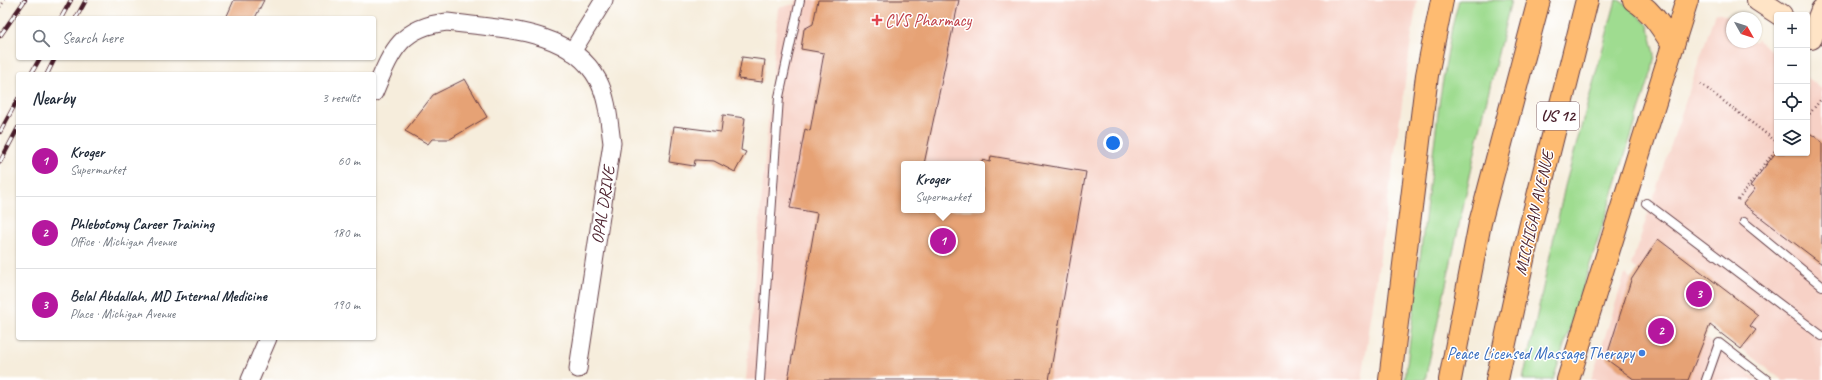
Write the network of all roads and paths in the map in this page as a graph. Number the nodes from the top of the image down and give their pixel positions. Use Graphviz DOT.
graph roads {
  1 [pos="5,0"];
  2 [pos="604,0"];
  3 [pos="800,0"];
  4 [pos="1442,0"];
  5 [pos="1539,0"];
  6 [pos="1587,0"];
  7 [pos="1687,0"];
  8 [pos="1758,0"];
  9 [pos="1640,4"];
  10 [pos="0,7"];
  11 [pos="1822,10"];
  12 [pos="1776,12"];
  13 [pos="1813,39"];
  14 [pos="1673,45"];
  15 [pos="572,52"];
  16 [pos="1701,84"];
  17 [pos="376,88"];
  18 [pos="1822,98"];
  19 [pos="1810,113"];
  20 [pos="1774,140"];
  21 [pos="1774,152"];
  22 [pos="1738,200"];
  23 [pos="1646,203"];
  24 [pos="1744,222"];
  25 [pos="1822,286"];
  26 [pos="1822,336"];
  27 [pos="267,340"];
  28 [pos="578,369"];
  29 [pos="250,380"];
  30 [pos="760,380"];
  31 [pos="1390,380"];
  32 [pos="1450,380"];
  33 [pos="1497,380"];
  34 [pos="1568,380"];
  35 [pos="1706,380"];
  36 [pos="1767,380"];
  1 -- 10 [label="path"];
  2 -- 15 [label="street"];
  3 -- 30 [label="lane"];
  4 -- 31 [label="main road"];
  5 -- 32 [label="main road, US 12"];
  6 -- 33 [label="main road, MICHIGAN AVENUE / US 12"];
  7 -- 14 [label="main road"];
  8 -- 12 [label="main road"];
  9 -- 14 [label="main road"];
  11 -- 13 [label="main road"];
  14 -- 34 [label="main road"];
  15 -- 17 [label="street, OPAL DRIVE"];
  15 -- 28 [label="street, OPAL DRIVE"];
  16 -- 20 [label="path"];
  18 -- 19 [label="path"];
  21 -- 22 [label="path"];
  23 -- 26 [label="lane"];
  24 -- 25 [label="lane"];
  27 -- 29 [label="street"];
  35 -- 36 [label="lane"];
}
